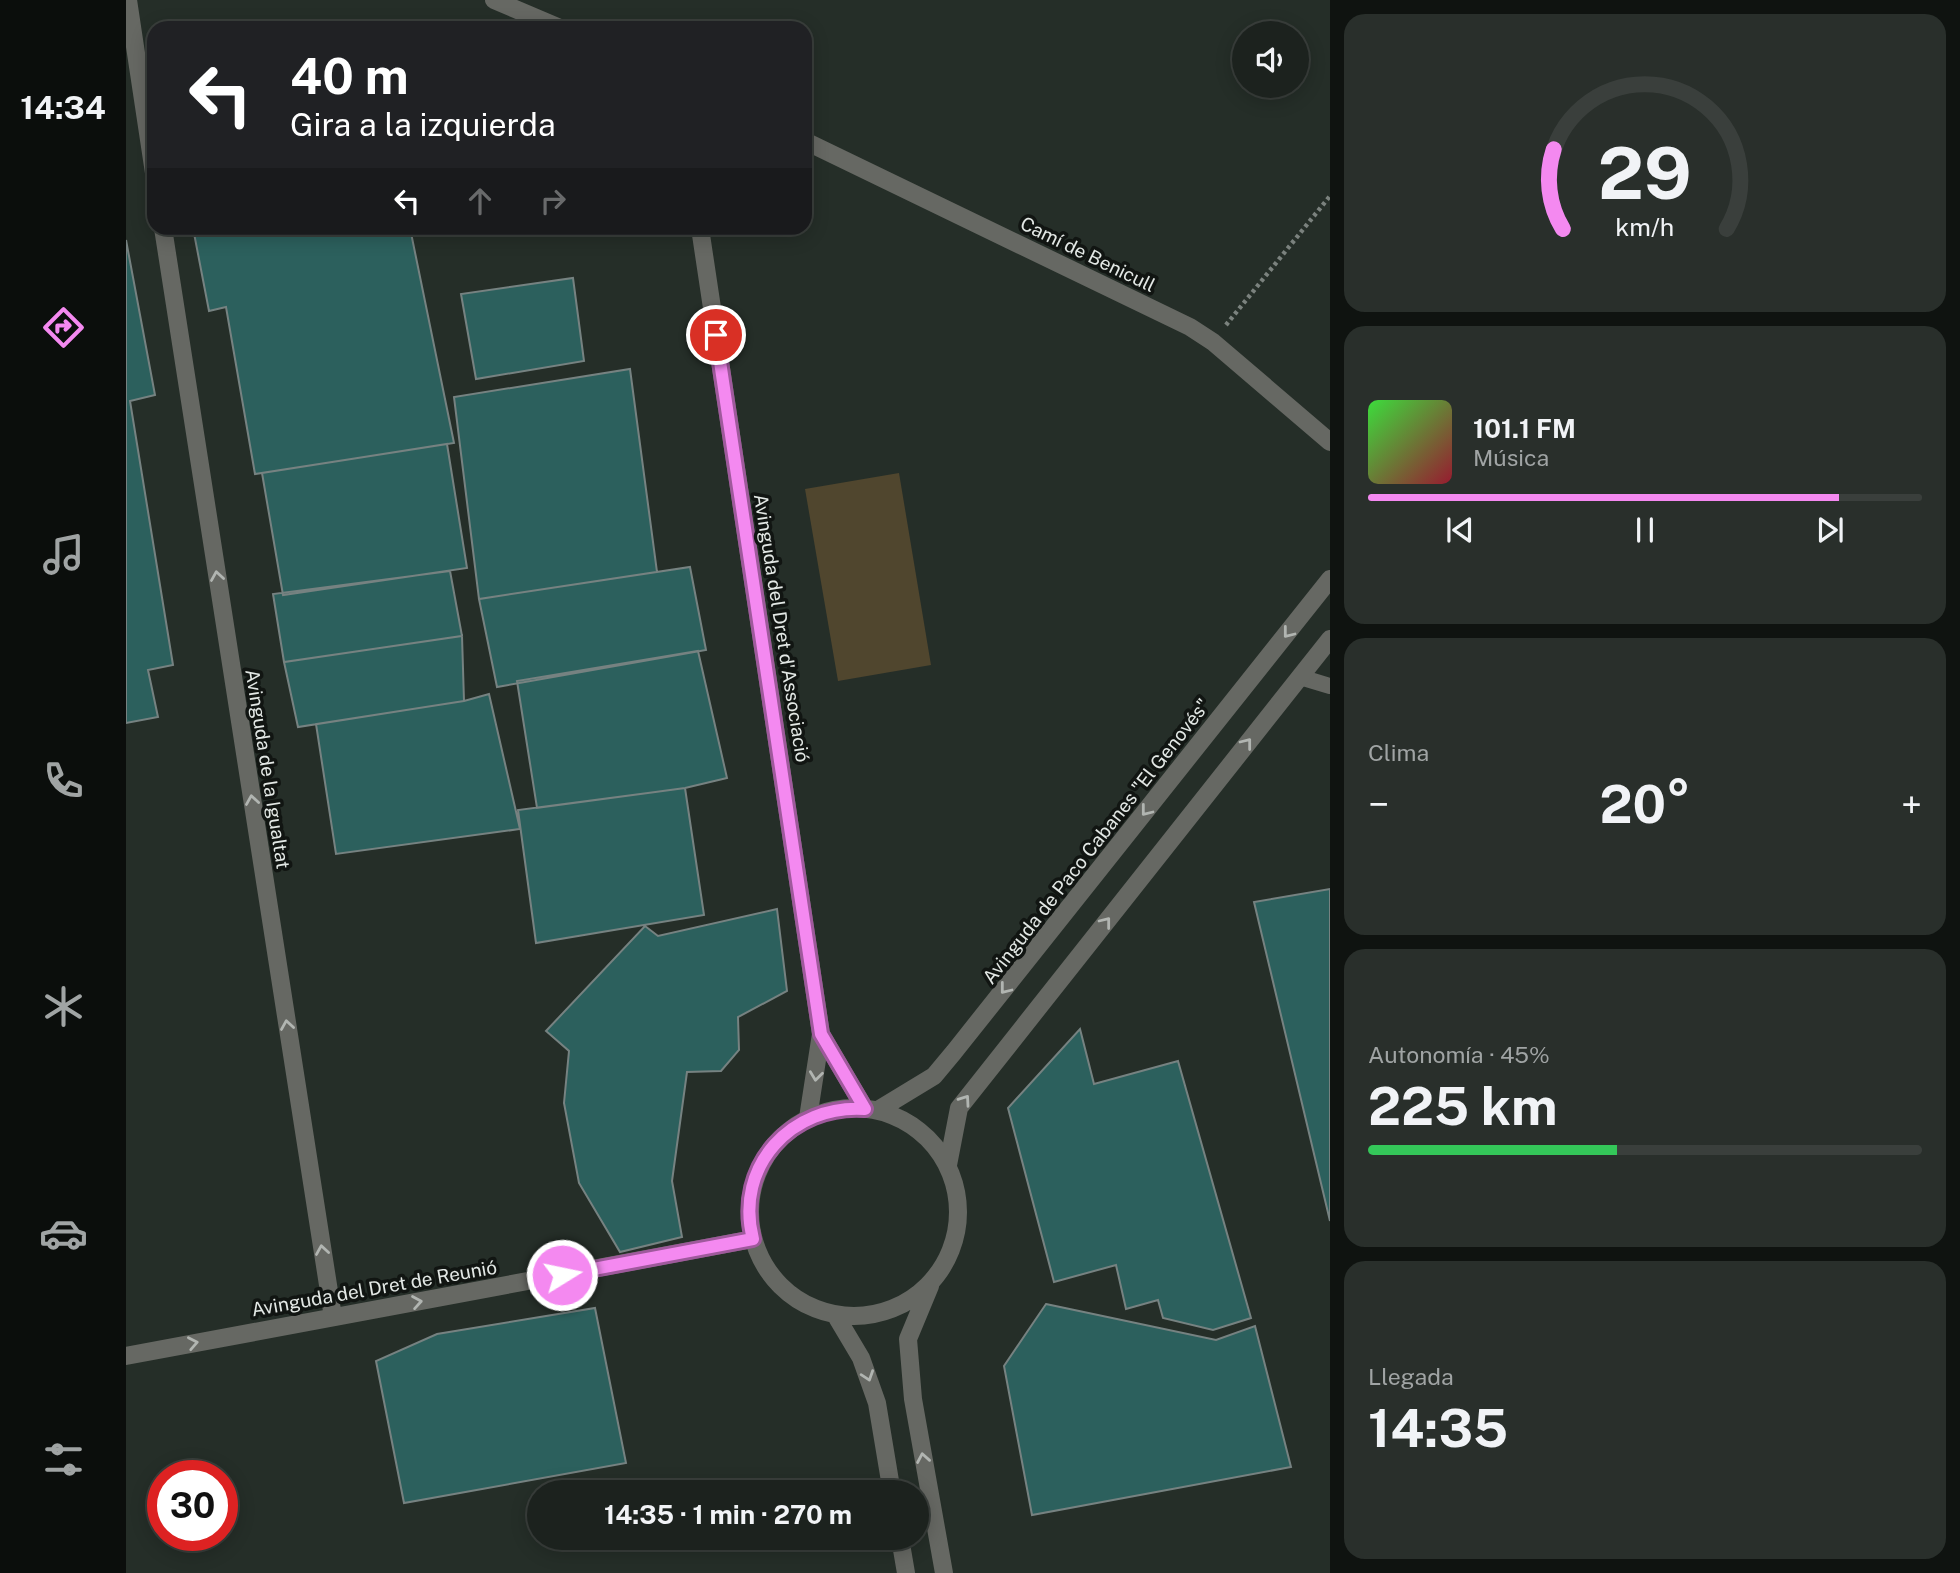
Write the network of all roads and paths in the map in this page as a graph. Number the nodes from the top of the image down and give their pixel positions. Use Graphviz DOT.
graph roads {
  1 [pos="128,0"];
  2 [pos="494,0"];
  3 [pos="544,21"];
  4 [pos="147,126"];
  5 [pos="812,144"];
  6 [pos="1330,196"];
  7 [pos="164,235"];
  8 [pos="701,235"];
  9 [pos="1213,342"];
  10 [pos="1330,442"];
  11 [pos="1330,579"];
  12 [pos="1330,639"];
  13 [pos="1300,677"];
  14 [pos="1330,686"];
  15 [pos="821,1034"];
  16 [pos="871,1110"];
  17 [pos="808,1118"];
  18 [pos="948,1165"];
  19 [pos="753,1239"];
  20 [pos="932,1283"];
  21 [pos="836,1316"];
  22 [pos="333,1317"];
  23 [pos="126,1356"];
  24 [pos="890,1480"];
  25 [pos="902,1550"];
  26 [pos="906,1573"];
  27 [pos="943,1573"];
  1 -- 4 [label="street"];
  2 -- 3 [label="street"];
  5 -- 9 [label="street, Camí de Benicull"];
  6 -- 9 [label="path"];
  22 -- 7 [label="street, Avinguda de la Igualtat, one-way"];
  8 -- 15 [label="street, Avinguda del Dret d'Associació"];
  9 -- 10 [label="street, Camí de Benicull"];
  11 -- 16 [label="street, Avinguda de Paco Cabanes \"El Genovés\", one-way"];
  12 -- 13 [label="street"];
  13 -- 14 [label="lane"];
  18 -- 13 [label="street, one-way"];
  15 -- 16 [label="street, Avinguda del Dret d'Associació"];
  15 -- 17 [label="street, Avinguda del Dret d'Associació, one-way"];
  16 -- 17 [label="street"];
  16 -- 18 [label="street"];
  17 -- 19 [label="street"];
  18 -- 20 [label="street"];
  19 -- 21 [label="street"];
  22 -- 19 [label="street, Avinguda del Dret de Reunió, one-way"];
  20 -- 21 [label="street"];
  27 -- 20 [label="street, one-way"];
  21 -- 24 [label="street, one-way"];
  23 -- 22 [label="street, Avinguda del Dret de Reunió, one-way"];
  25 -- 26 [label="street"];
}
